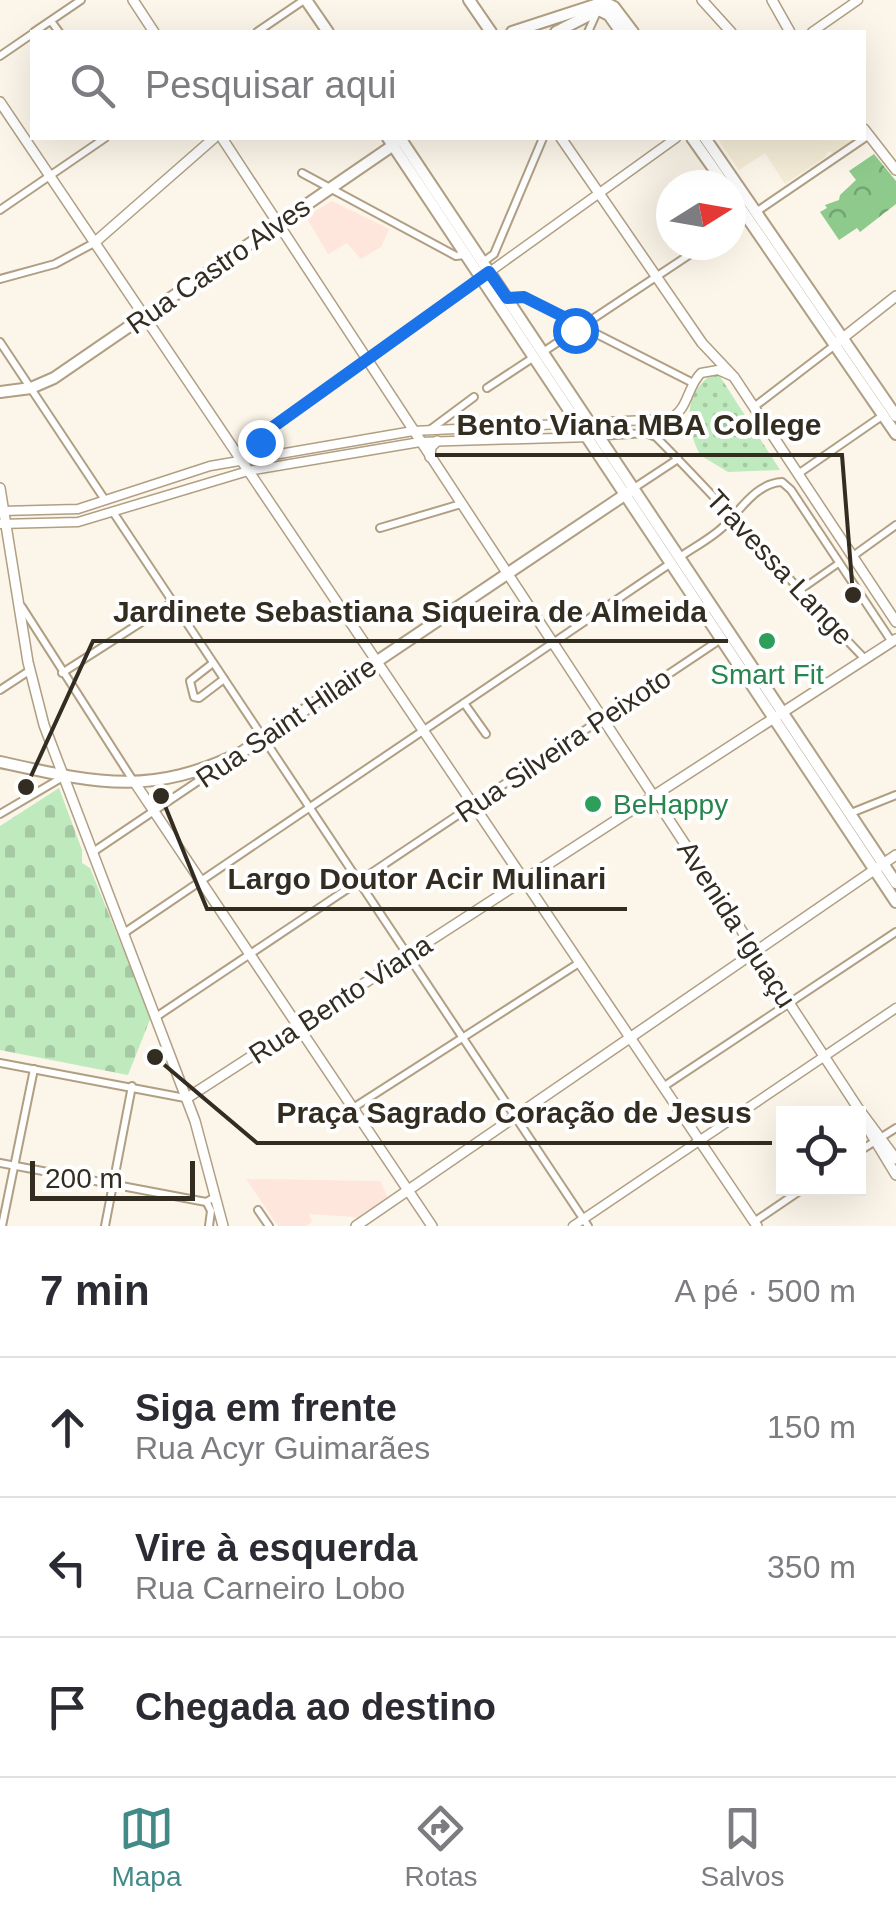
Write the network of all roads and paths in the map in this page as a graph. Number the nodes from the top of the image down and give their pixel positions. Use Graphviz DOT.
graph roads {
  1 [pos="81,0"];
  2 [pos="133,0"];
  3 [pos="305,0"];
  4 [pos="469,0"];
  5 [pos="610,0"];
  6 [pos="702,0"];
  7 [pos="772,0"];
  8 [pos="858,0"];
  9 [pos="599,4"];
  10 [pos="620,14"];
  11 [pos="51,21"];
  12 [pos="38,30"];
  13 [pos="58,30"];
  14 [pos="153,30"];
  15 [pos="259,30"];
  16 [pos="327,30"];
  17 [pos="490,30"];
  18 [pos="518,30"];
  19 [pos="559,30"];
  20 [pos="589,30"];
  21 [pos="620,30"];
  22 [pos="631,30"];
  23 [pos="729,30"];
  24 [pos="789,30"];
  25 [pos="815,30"];
  26 [pos="30,35"];
  27 [pos="0,56"];
  28 [pos="0,102"];
  29 [pos="866,132"];
  30 [pos="102,140"];
  31 [pos="212,140"];
  32 [pos="223,140"];
  33 [pos="396,140"];
  34 [pos="398,140"];
  35 [pos="398,140"];
  36 [pos="542,140"];
  37 [pos="563,140"];
  38 [pos="673,140"];
  39 [pos="693,140"];
  40 [pos="855,140"];
  41 [pos="708,142"];
  42 [pos="711,164"];
  43 [pos="715,170"];
  44 [pos="896,170"];
  45 [pos="302,173"];
  46 [pos="50,176"];
  47 [pos="329,189"];
  48 [pos="599,193"];
  49 [pos="746,209"];
  50 [pos="0,210"];
  51 [pos="751,214"];
  52 [pos="746,218"];
  53 [pos="278,224"];
  54 [pos="94,243"];
  55 [pos="466,254"];
  56 [pos="682,260"];
  57 [pos="487,269"];
  58 [pos="656,277"];
  59 [pos="0,279"];
  60 [pos="896,296"];
  61 [pos="507,298"];
  62 [pos="144,316"];
  63 [pos="582,326"];
  64 [pos="0,342"];
  65 [pos="839,342"];
  66 [pos="538,354"];
  67 [pos="367,360"];
  68 [pos="864,370"];
  69 [pos="734,377"];
  70 [pos="693,382"];
  71 [pos="30,388"];
  72 [pos="487,388"];
  73 [pos="866,390"];
  74 [pos="0,392"];
  75 [pos="571,393"];
  76 [pos="474,397"];
  77 [pos="754,408"];
  78 [pos="569,410"];
  79 [pos="892,411"];
  80 [pos="585,424"];
  81 [pos="430,429"];
  82 [pos="413,431"];
  83 [pos="263,434"];
  84 [pos="896,434"];
  85 [pos="593,437"];
  86 [pos="438,441"];
  87 [pos="420,442"];
  88 [pos="266,454"];
  89 [pos="430,456"];
  90 [pos="238,457"];
  91 [pos="678,459"];
  92 [pos="248,472"];
  93 [pos="798,474"];
  94 [pos="0,488"];
  95 [pos="630,491"];
  96 [pos="106,500"];
  97 [pos="460,504"];
  98 [pos="2,511"];
  99 [pos="114,512"];
  100 [pos="732,514"];
  101 [pos="3,524"];
  102 [pos="896,525"];
  103 [pos="380,528"];
  104 [pos="853,556"];
  105 [pos="675,560"];
  106 [pos="840,563"];
  107 [pos="507,574"];
  108 [pos="799,591"];
  109 [pos="173,602"];
  110 [pos="20,603"];
  111 [pos="714,609"];
  112 [pos="896,622"];
  113 [pos="712,626"];
  114 [pos="721,639"];
  115 [pos="552,643"];
  116 [pos="895,643"];
  117 [pos="733,657"];
  118 [pos="865,659"];
  119 [pos="376,662"];
  120 [pos="214,663"];
  121 [pos="754,669"];
  122 [pos="30,670"];
  123 [pos="62,672"];
  124 [pos="224,679"];
  125 [pos="0,690"];
  126 [pos="464,703"];
  127 [pos="778,715"];
  128 [pos="602,718"];
  129 [pos="422,731"];
  130 [pos="486,734"];
  131 [pos="263,738"];
  132 [pos="242,752"];
  133 [pos="0,762"];
  134 [pos="820,769"];
  135 [pos="64,776"];
  136 [pos="816,781"];
  137 [pos="135,783"];
  138 [pos="896,795"];
  139 [pos="653,796"];
  140 [pos="473,805"];
  141 [pos="310,807"];
  142 [pos="154,811"];
  143 [pos="850,813"];
  144 [pos="0,814"];
  145 [pos="93,852"];
  146 [pos="896,855"];
  147 [pos="879,867"];
  148 [pos="523,880"];
  149 [pos="201,881"];
  150 [pos="359,882"];
  151 [pos="896,883"];
  152 [pos="896,902"];
  153 [pos="896,932"];
  154 [pos="124,933"];
  155 [pos="755,952"];
  156 [pos="250,954"];
  157 [pos="408,955"];
  158 [pos="579,963"];
  159 [pos="789,1003"];
  160 [pos="896,1008"];
  161 [pos="156,1017"];
  162 [pos="298,1026"];
  163 [pos="463,1038"];
  164 [pos="630,1038"];
  165 [pos="824,1057"];
  166 [pos="0,1063"];
  167 [pos="34,1069"];
  168 [pos="132,1086"];
  169 [pos="663,1088"];
  170 [pos="186,1098"];
  171 [pos="353,1108"];
  172 [pos="515,1117"];
  173 [pos="896,1128"];
  174 [pos="878,1140"];
  175 [pos="699,1141"];
  176 [pos="866,1147"];
  177 [pos="896,1159"];
  178 [pos="0,1163"];
  179 [pos="14,1166"];
  180 [pos="896,1176"];
  181 [pos="114,1184"];
  182 [pos="408,1190"];
  183 [pos="793,1196"];
  184 [pos="211,1200"];
  185 [pos="258,1210"];
  186 [pos="586,1222"];
  187 [pos="755,1224"];
  188 [pos="2,1226"];
  189 [pos="105,1226"];
  190 [pos="208,1226"];
  191 [pos="222,1226"];
  192 [pos="269,1226"];
  193 [pos="356,1226"];
  194 [pos="432,1226"];
  195 [pos="573,1226"];
  1 -- 11 [label="street"];
  2 -- 14 [label="main road"];
  3 -- 15 [label="street"];
  3 -- 16 [label="main road"];
  4 -- 17 [label="main road"];
  5 -- 10 [label="street"];
  6 -- 23 [label="main road"];
  7 -- 24 [label="main road"];
  8 -- 25 [label="street"];
  9 -- 10 [label="main road"];
  9 -- 18 [label="main road"];
  9 -- 19 [label="main road"];
  9 -- 20 [label="street"];
  9 -- 21 [label="main road"];
  10 -- 22 [label="main road"];
  11 -- 12 [label="street"];
  11 -- 13 [label="street"];
  26 -- 27 [label="street"];
  28 -- 46 [label="main road"];
  29 -- 44 [label="main road"];
  30 -- 46 [label="street"];
  31 -- 54 [label="main road"];
  32 -- 53 [label="main road, Avenida Iguaçu"];
  33 -- 47 [label="main road, Rua Castro Alves"];
  34 -- 55 [label="main road"];
  35 -- 57 [label="main road"];
  36 -- 57 [label="street"];
  37 -- 48 [label="main road"];
  38 -- 48 [label="street"];
  39 -- 42 [label="main road"];
  40 -- 51 [label="street"];
  41 -- 42 [label="main road"];
  41 -- 51 [label="main road"];
  42 -- 43 [label="main road"];
  45 -- 47 [label="street"];
  46 -- 50 [label="street"];
  46 -- 54 [label="main road"];
  47 -- 53 [label="main road, Rua Castro Alves"];
  47 -- 55 [label="street"];
  48 -- 57 [label="street"];
  48 -- 58 [label="main road"];
  49 -- 51 [label="main road"];
  51 -- 52 [label="street"];
  51 -- 65 [label="main road"];
  53 -- 62 [label="main road, Rua Castro Alves"];
  53 -- 67 [label="main road, Avenida Iguaçu"];
  54 -- 59 [label="street"];
  54 -- 62 [label="main road"];
  55 -- 57 [label="main road"];
  56 -- 58 [label="street"];
  57 -- 61 [label="main road"];
  57 -- 66 [label="main road"];
  57 -- 67 [label="street"];
  58 -- 63 [label="street"];
  58 -- 69 [label="main road"];
  60 -- 65 [label="main road"];
  61 -- 63 [label="street"];
  61 -- 66 [label="main road"];
  62 -- 71 [label="main road, Rua Castro Alves"];
  62 -- 90 [label="main road"];
  63 -- 66 [label="street"];
  63 -- 70 [label="street"];
  64 -- 71 [label="street"];
  65 -- 68 [label="main road"];
  65 -- 73 [label="main road"];
  65 -- 77 [label="street"];
  66 -- 72 [label="street"];
  66 -- 75 [label="main road"];
  66 -- 78 [label="main road"];
  67 -- 82 [label="main road, Avenida Iguaçu"];
  67 -- 83 [label="street"];
  68 -- 73 [label="main road"];
  68 -- 79 [label="main road"];
  69 -- 70 [label="street"];
  69 -- 77 [label="main road"];
  70 -- 80 [label="street"];
  71 -- 74 [label="main road"];
  71 -- 96 [label="street"];
  73 -- 79 [label="main road"];
  75 -- 78 [label="main road"];
  75 -- 80 [label="main road"];
  76 -- 81 [label="street"];
  77 -- 93 [label="main road"];
  78 -- 80 [label="main road"];
  79 -- 84 [label="main road"];
  79 -- 93 [label="street"];
  80 -- 81 [label="street"];
  80 -- 85 [label="main road"];
  81 -- 82 [label="street"];
  82 -- 87 [label="main road, Avenida Iguaçu"];
  82 -- 88 [label="street"];
  83 -- 88 [label="street"];
  83 -- 90 [label="street"];
  85 -- 86 [label="street"];
  85 -- 91 [label="street, Travessa Lange"];
  85 -- 95 [label="main road"];
  86 -- 87 [label="street"];
  86 -- 89 [label="main road"];
  87 -- 89 [label="main road, Avenida Iguaçu"];
  87 -- 92 [label="street"];
  88 -- 90 [label="street"];
  89 -- 97 [label="main road, Avenida Iguaçu"];
  90 -- 92 [label="main road"];
  90 -- 96 [label="street"];
  91 -- 95 [label="street, Rua Saint Hilaire"];
  91 -- 100 [label="street, Travessa Lange"];
  92 -- 99 [label="street"];
  92 -- 119 [label="main road"];
  93 -- 104 [label="main road"];
  94 -- 98 [label="main road"];
  95 -- 105 [label="main road"];
  95 -- 107 [label="main road, Rua Saint Hilaire"];
  96 -- 98 [label="street"];
  97 -- 103 [label="street"];
  97 -- 107 [label="main road, Avenida Iguaçu"];
  98 -- 101 [label="main road"];
  99 -- 101 [label="street"];
  99 -- 109 [label="street"];
  100 -- 105 [label="street"];
  100 -- 106 [label="street"];
  100 -- 108 [label="street, Travessa Lange"];
  101 -- 110 [label="main road"];
  102 -- 104 [label="street"];
  104 -- 112 [label="main road"];
  105 -- 111 [label="main road"];
  105 -- 113 [label="main road"];
  105 -- 115 [label="street"];
  106 -- 108 [label="street"];
  106 -- 116 [label="street"];
  107 -- 115 [label="main road, Avenida Iguaçu"];
  107 -- 119 [label="main road, Rua Saint Hilaire"];
  108 -- 118 [label="street, Travessa Lange"];
  109 -- 120 [label="street"];
  109 -- 123 [label="street"];
  110 -- 122 [label="main road"];
  110 -- 123 [label="street"];
  111 -- 113 [label="main road"];
  111 -- 121 [label="main road"];
  113 -- 114 [label="main road"];
  114 -- 117 [label="main road"];
  114 -- 128 [label="street, Rua Silveira Peixoto"];
  115 -- 126 [label="street"];
  115 -- 128 [label="main road, Avenida Iguaçu"];
  116 -- 118 [label="main road, Rua Bento Viana"];
  117 -- 121 [label="main road"];
  117 -- 127 [label="main road"];
  118 -- 127 [label="main road, Rua Bento Viana"];
  119 -- 129 [label="main road"];
  119 -- 131 [label="main road, Rua Saint Hilaire"];
  120 -- 124 [label="street"];
  120 -- 124 [label="street"];
  121 -- 127 [label="main road"];
  122 -- 125 [label="street"];
  122 -- 135 [label="main road"];
  123 -- 137 [label="street"];
  124 -- 131 [label="street"];
  126 -- 129 [label="street"];
  126 -- 130 [label="street"];
  127 -- 134 [label="main road"];
  127 -- 136 [label="main road"];
  127 -- 139 [label="main road, Rua Bento Viana"];
  128 -- 139 [label="main road, Avenida Iguaçu"];
  128 -- 140 [label="street, Rua Silveira Peixoto"];
  129 -- 140 [label="main road"];
  129 -- 141 [label="street"];
  131 -- 132 [label="main road, Rua Saint Hilaire"];
  131 -- 141 [label="street"];
  132 -- 137 [label="main road"];
  132 -- 142 [label="street, Rua Saint Hilaire"];
  133 -- 135 [label="main road"];
  134 -- 136 [label="main road"];
  134 -- 143 [label="main road"];
  135 -- 137 [label="main road"];
  135 -- 144 [label="street"];
  135 -- 145 [label="main road"];
  136 -- 147 [label="main road"];
  137 -- 142 [label="main road"];
  138 -- 143 [label="street"];
  139 -- 148 [label="main road, Rua Bento Viana"];
  139 -- 155 [label="main road, Avenida Iguaçu"];
  140 -- 148 [label="main road"];
  140 -- 150 [label="street, Rua Silveira Peixoto"];
  141 -- 149 [label="street"];
  141 -- 150 [label="street"];
  142 -- 145 [label="street, Rua Saint Hilaire"];
  142 -- 149 [label="main road"];
  143 -- 147 [label="main road"];
  145 -- 154 [label="main road"];
  146 -- 147 [label="main road"];
  147 -- 151 [label="main road"];
  147 -- 152 [label="main road"];
  147 -- 155 [label="main road"];
  148 -- 157 [label="main road, Rua Bento Viana"];
  148 -- 158 [label="main road"];
  149 -- 154 [label="street"];
  149 -- 156 [label="main road"];
  150 -- 156 [label="street, Rua Silveira Peixoto"];
  150 -- 157 [label="street"];
  153 -- 159 [label="street"];
  154 -- 161 [label="main road"];
  155 -- 159 [label="main road, Avenida Iguaçu"];
  155 -- 164 [label="main road"];
  156 -- 161 [label="street, Rua Silveira Peixoto"];
  156 -- 162 [label="main road"];
  157 -- 162 [label="main road, Rua Bento Viana"];
  157 -- 163 [label="street"];
  158 -- 163 [label="street"];
  158 -- 164 [label="main road"];
  159 -- 165 [label="main road, Avenida Iguaçu"];
  159 -- 169 [label="street"];
  160 -- 165 [label="street"];
  161 -- 170 [label="main road"];
  162 -- 170 [label="main road, Rua Bento Viana"];
  162 -- 171 [label="main road"];
  163 -- 171 [label="street"];
  163 -- 172 [label="street"];
  164 -- 169 [label="main road"];
  164 -- 172 [label="main road"];
  165 -- 174 [label="main road, Avenida Iguaçu"];
  165 -- 175 [label="street"];
  166 -- 167 [label="street"];
  167 -- 168 [label="street"];
  167 -- 179 [label="street"];
  168 -- 170 [label="street"];
  168 -- 181 [label="street"];
  169 -- 175 [label="main road"];
  170 -- 184 [label="main road"];
  171 -- 182 [label="main road"];
  172 -- 182 [label="main road"];
  172 -- 186 [label="street"];
  173 -- 174 [label="street"];
  174 -- 176 [label="street"];
  174 -- 177 [label="main road, Avenida Iguaçu"];
  174 -- 180 [label="main road, Avenida Iguaçu"];
  175 -- 186 [label="street"];
  175 -- 187 [label="main road"];
  178 -- 179 [label="street"];
  179 -- 181 [label="street"];
  179 -- 188 [label="street"];
  181 -- 184 [label="street"];
  181 -- 189 [label="street"];
  182 -- 193 [label="main road"];
  182 -- 194 [label="main road"];
  183 -- 187 [label="street"];
  184 -- 190 [label="street"];
  184 -- 191 [label="main road"];
  185 -- 192 [label="street"];
  186 -- 195 [label="street"];
}
